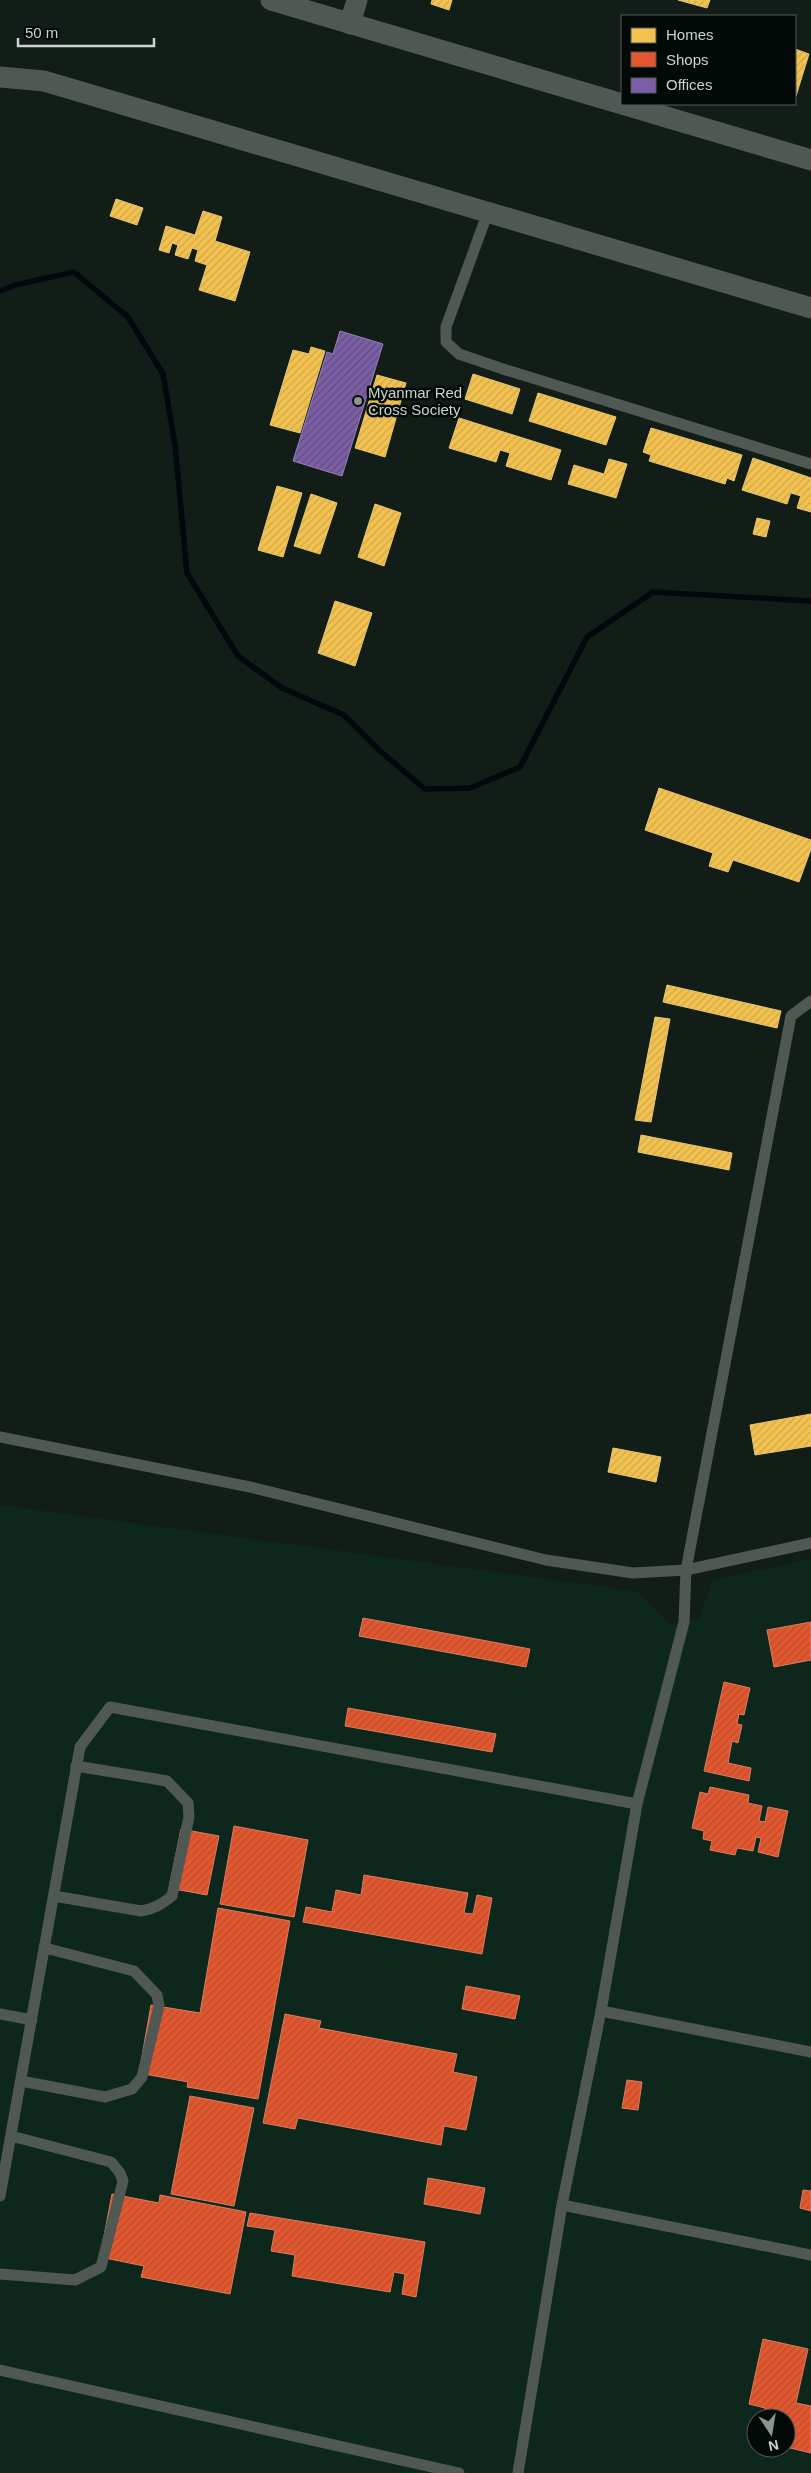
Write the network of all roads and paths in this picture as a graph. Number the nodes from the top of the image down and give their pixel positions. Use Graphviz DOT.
graph roads {
  1 [pos="271,0"];
  2 [pos="357,0"];
  3 [pos="350,24"];
  4 [pos="0,77"];
  5 [pos="621,104"];
  6 [pos="625,105"];
  7 [pos="811,160"];
  8 [pos="488,212"];
  9 [pos="811,308"];
  10 [pos="811,464"];
  11 [pos="811,1001"];
  12 [pos="0,1437"];
  13 [pos="811,1543"];
  14 [pos="686,1570"];
  15 [pos="76,1766"];
  16 [pos="637,1804"];
  17 [pos="54,1896"];
  18 [pos="45,1948"];
  19 [pos="601,2011"];
  20 [pos="0,2014"];
  21 [pos="32,2020"];
  22 [pos="811,2052"];
  23 [pos="21,2080"];
  24 [pos="11,2136"];
  25 [pos="0,2196"];
  26 [pos="562,2206"];
  27 [pos="811,2255"];
  28 [pos="0,2274"];
  29 [pos="0,2370"];
  30 [pos="459,2473"];
  31 [pos="518,2473"];
  1 -- 3 [label="street"];
  2 -- 3 [label="street"];
  3 -- 5 [label="street"];
  4 -- 8 [label="street"];
  6 -- 7 [label="street"];
  8 -- 9 [label="street"];
  8 -- 10 [label="lane"];
  11 -- 14 [label="lane"];
  12 -- 14 [label="lane"];
  13 -- 14 [label="lane"];
  14 -- 16 [label="lane"];
  15 -- 16 [label="lane"];
  15 -- 17 [label="lane"];
  15 -- 17 [label="lane"];
  16 -- 19 [label="lane"];
  17 -- 18 [label="lane"];
  18 -- 21 [label="lane"];
  18 -- 23 [label="lane"];
  19 -- 22 [label="lane"];
  19 -- 26 [label="lane"];
  20 -- 21 [label="lane"];
  21 -- 23 [label="lane"];
  23 -- 24 [label="lane"];
  24 -- 25 [label="lane"];
  24 -- 28 [label="lane"];
  26 -- 27 [label="lane"];
  26 -- 31 [label="lane"];
  29 -- 30 [label="lane"];
}
